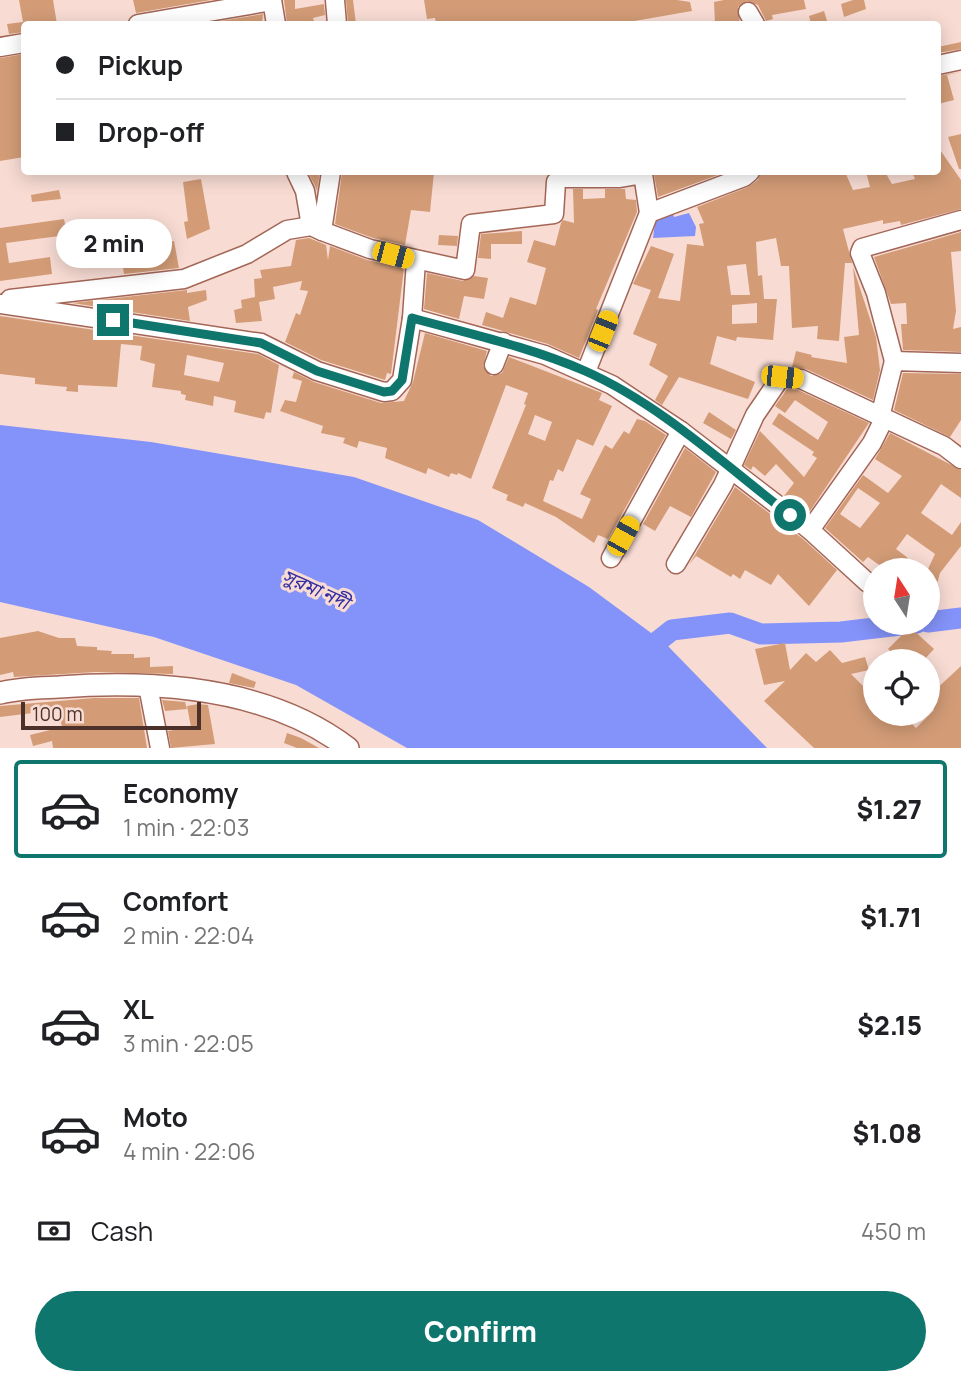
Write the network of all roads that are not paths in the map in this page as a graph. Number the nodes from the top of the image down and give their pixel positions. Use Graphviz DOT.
graph roads {
  1 [pos="335,0"];
  2 [pos="272,1"];
  3 [pos="192,13"];
  4 [pos="153,21"];
  5 [pos="275,21"];
  6 [pos="337,21"];
  7 [pos="21,44"];
  8 [pos="0,47"];
  9 [pos="961,60"];
  10 [pos="941,64"];
  11 [pos="297,175"];
  12 [pos="330,175"];
  13 [pos="635,175"];
  14 [pos="643,175"];
  15 [pos="747,175"];
  16 [pos="649,213"];
  17 [pos="961,220"];
  18 [pos="317,228"];
  19 [pos="416,261"];
  20 [pos="0,302"];
  21 [pos="412,318"];
  22 [pos="503,342"];
  23 [pos="894,361"];
  24 [pos="961,363"];
  25 [pos="494,365"];
  26 [pos="586,372"];
  27 [pos="882,418"];
  28 [pos="681,431"];
  29 [pos="961,459"];
  30 [pos="729,468"];
  31 [pos="810,530"];
  32 [pos="611,558"];
  33 [pos="676,564"];
  34 [pos="863,578"];
  35 [pos="148,686"];
  36 [pos="0,693"];
  37 [pos="160,748"];
  38 [pos="347,748"];
  1 -- 6 [label="street"];
  2 -- 3 [label="street"];
  2 -- 5 [label="street"];
  3 -- 4 [label="street"];
  7 -- 8 [label="street"];
  9 -- 10 [label="street"];
  11 -- 18 [label="street"];
  12 -- 18 [label="street"];
  13 -- 19 [label="street"];
  14 -- 16 [label="street"];
  15 -- 16 [label="street"];
  16 -- 26 [label="street"];
  17 -- 23 [label="street"];
  18 -- 19 [label="street"];
  18 -- 20 [label="street"];
  19 -- 21 [label="street"];
  20 -- 21 [label="street"];
  21 -- 22 [label="street"];
  22 -- 25 [label="street"];
  22 -- 26 [label="street"];
  23 -- 24 [label="street"];
  23 -- 27 [label="street"];
  26 -- 28 [label="street"];
  27 -- 29 [label="street"];
  27 -- 30 [label="street"];
  27 -- 31 [label="street"];
  28 -- 30 [label="street"];
  28 -- 32 [label="street"];
  30 -- 31 [label="street"];
  30 -- 33 [label="street"];
  31 -- 34 [label="street"];
  35 -- 36 [label="main road"];
  35 -- 37 [label="street"];
  35 -- 38 [label="main road"];
}
